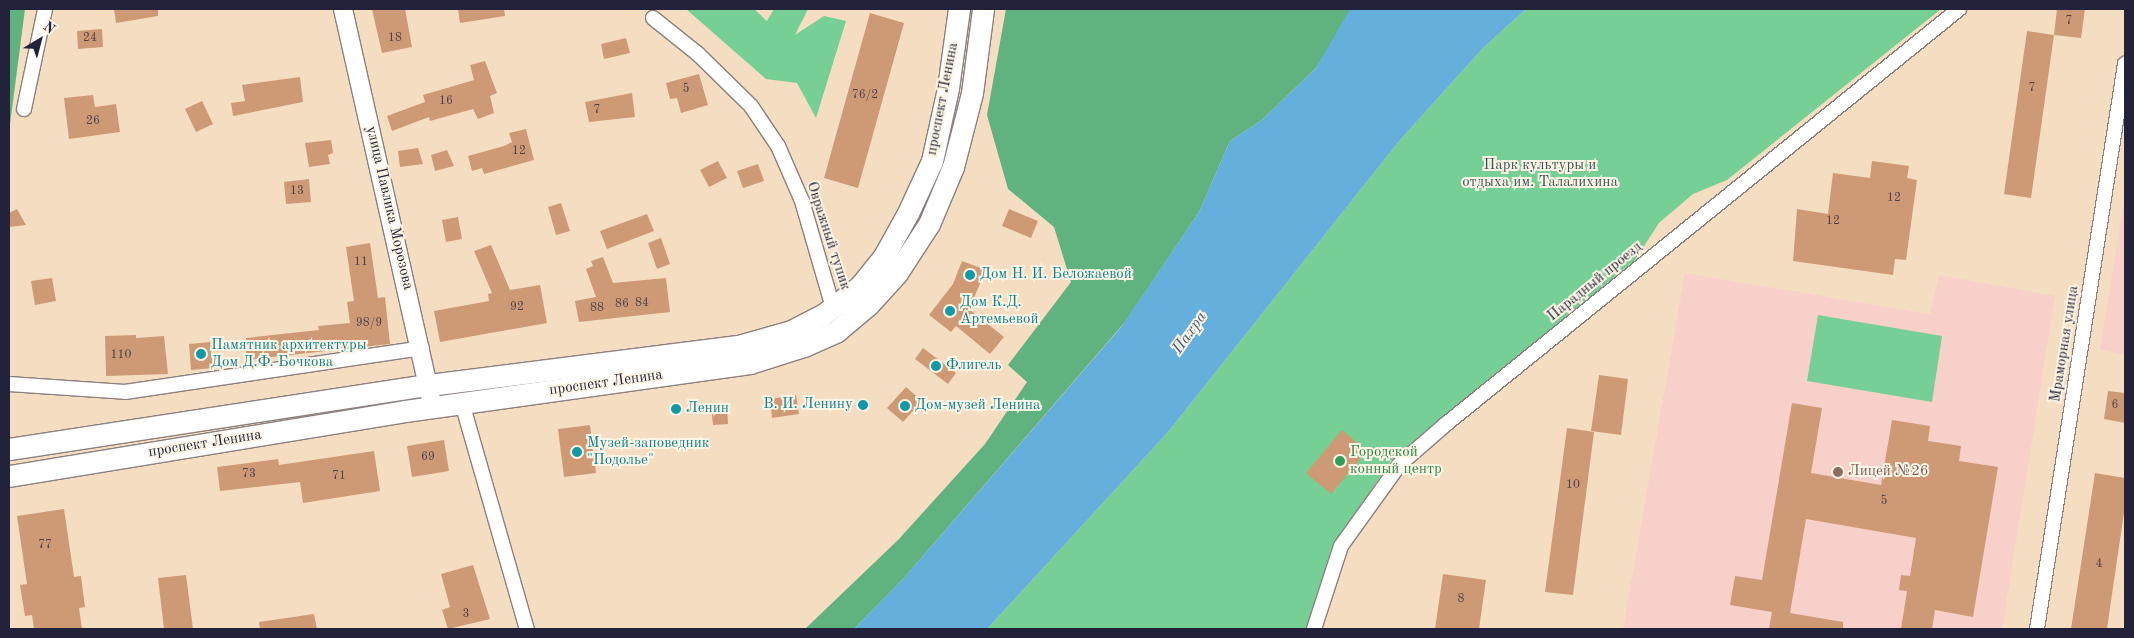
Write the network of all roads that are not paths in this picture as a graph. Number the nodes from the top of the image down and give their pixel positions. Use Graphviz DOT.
graph roads {
  1 [pos="45,9"];
  2 [pos="343,9"];
  3 [pos="958,9"];
  4 [pos="983,9"];
  5 [pos="1959,9"];
  6 [pos="653,18"];
  7 [pos="2125,64"];
  8 [pos="24,109"];
  9 [pos="833,308"];
  10 [pos="422,348"];
  11 [pos="9,384"];
  12 [pos="429,385"];
  13 [pos="462,403"];
  14 [pos="433,407"];
  15 [pos="9,449"];
  16 [pos="9,476"];
  17 [pos="527,629"];
  18 [pos="1314,629"];
  19 [pos="2036,629"];
  1 -- 8 [label="street"];
  2 -- 10 [label="street, улица Павлика Морозова"];
  3 -- 9 [label="main road, проспект Ленина"];
  4 -- 13 [label="main road, проспект Ленина"];
  5 -- 18 [label="street, Парадный проезд"];
  6 -- 9 [label="street, Овражный тупик"];
  7 -- 19 [label="street, Мраморная улица"];
  9 -- 12 [label="main road, проспект Ленина"];
  10 -- 11 [label="street"];
  10 -- 12 [label="street, улица Павлика Морозова"];
  12 -- 14 [label="street, улица Павлика Морозова"];
  12 -- 15 [label="main road, проспект Ленина"];
  13 -- 14 [label="main road, проспект Ленина"];
  13 -- 17 [label="street"];
  14 -- 16 [label="main road, проспект Ленина"];
}
